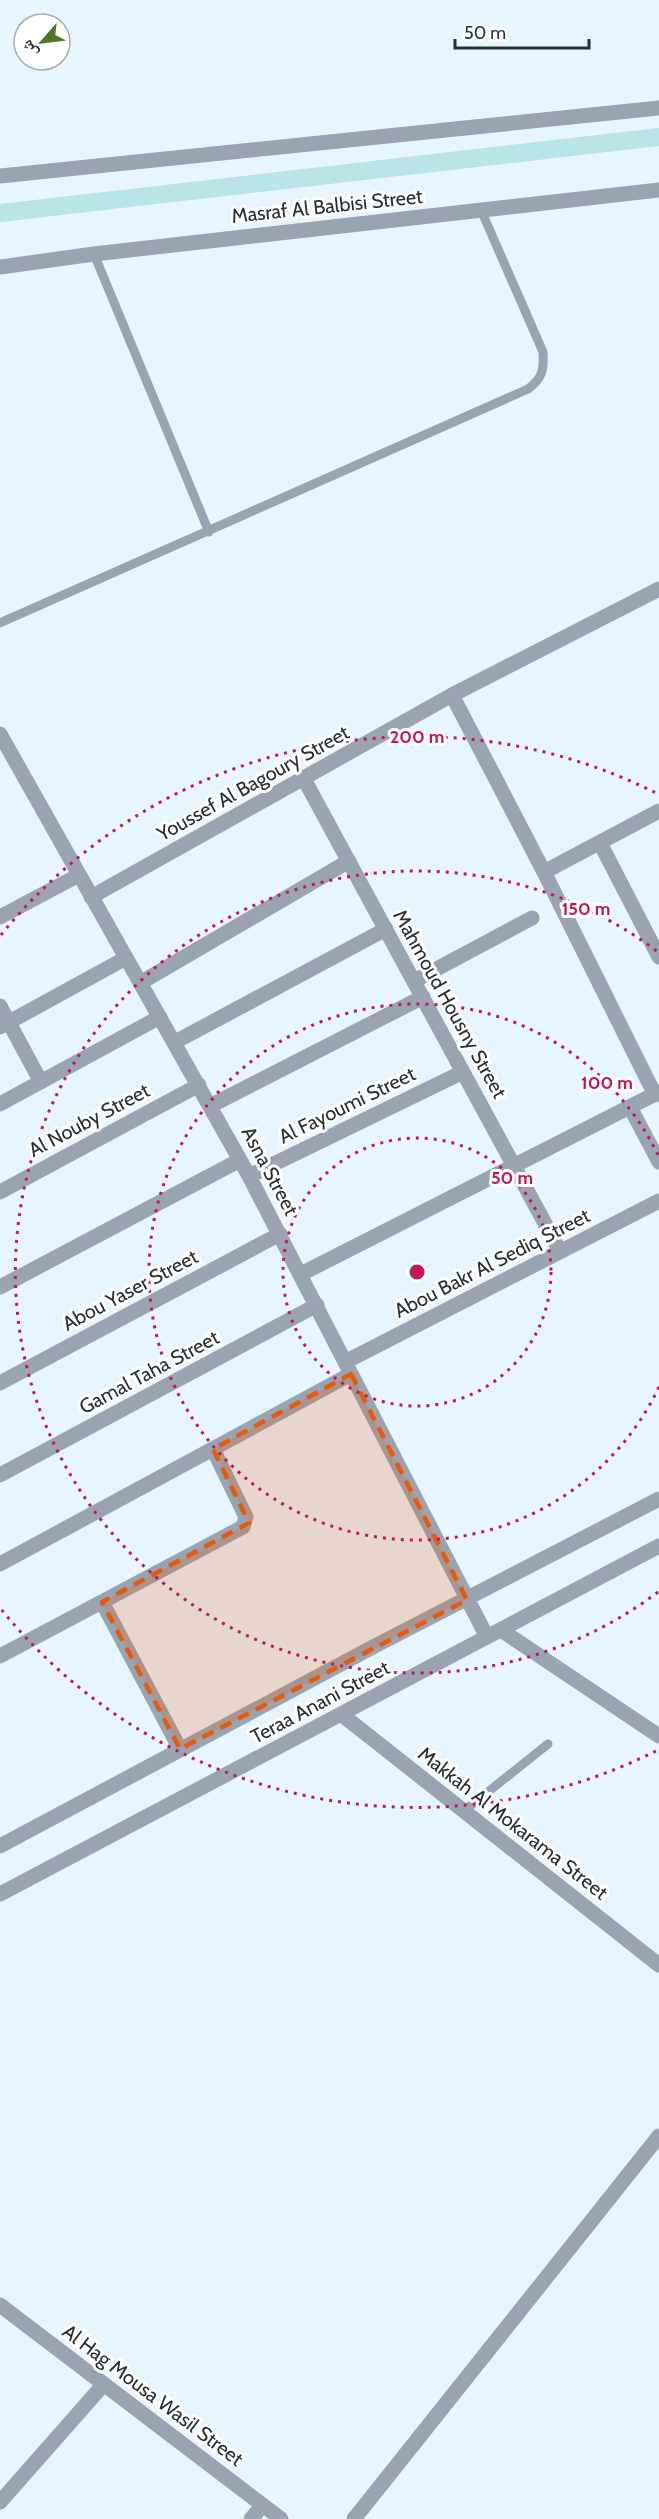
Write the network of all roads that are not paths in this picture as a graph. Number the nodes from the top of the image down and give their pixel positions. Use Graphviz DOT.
graph roads {
  1 [pos="659,108"];
  2 [pos="0,176"];
  3 [pos="659,190"];
  4 [pos="481,210"];
  5 [pos="94,254"];
  6 [pos="0,267"];
  7 [pos="209,532"];
  8 [pos="659,589"];
  9 [pos="0,623"];
  10 [pos="452,695"];
  11 [pos="0,734"];
  12 [pos="304,778"];
  13 [pos="659,811"];
  14 [pos="600,843"];
  15 [pos="349,861"];
  16 [pos="544,872"];
  17 [pos="78,875"];
  18 [pos="91,897"];
  19 [pos="0,917"];
  20 [pos="532,918"];
  21 [pos="386,929"];
  22 [pos="659,957"];
  23 [pos="126,958"];
  24 [pos="414,981"];
  25 [pos="140,983"];
  26 [pos="423,998"];
  27 [pos="0,1006"];
  28 [pos="160,1017"];
  29 [pos="4,1025"];
  30 [pos="175,1042"];
  31 [pos="463,1072"];
  32 [pos="41,1082"];
  33 [pos="199,1084"];
  34 [pos="657,1093"];
  35 [pos="0,1104"];
  36 [pos="210,1106"];
  37 [pos="630,1107"];
  38 [pos="653,1136"];
  39 [pos="240,1160"];
  40 [pos="659,1162"];
  41 [pos="515,1166"];
  42 [pos="249,1176"];
  43 [pos="0,1192"];
  44 [pos="659,1201"];
  45 [pos="280,1234"];
  46 [pos="560,1251"];
  47 [pos="301,1274"];
  48 [pos="0,1287"];
  49 [pos="317,1305"];
  50 [pos="348,1368"];
  51 [pos="0,1383"];
  52 [pos="213,1449"];
  53 [pos="0,1475"];
  54 [pos="659,1499"];
  55 [pos="659,1546"];
  56 [pos="0,1564"];
  57 [pos="467,1600"];
  58 [pos="102,1602"];
  59 [pos="501,1630"];
  60 [pos="487,1637"];
  61 [pos="0,1656"];
  62 [pos="341,1714"];
  63 [pos="659,1736"];
  64 [pos="548,1744"];
  65 [pos="180,1749"];
  66 [pos="464,1811"];
  67 [pos="0,1846"];
  68 [pos="0,1894"];
  69 [pos="659,1965"];
  70 [pos="659,2136"];
  71 [pos="0,2305"];
  72 [pos="104,2384"];
  73 [pos="0,2502"];
  74 [pos="263,2505"];
  75 [pos="251,2519"];
  76 [pos="281,2519"];
  77 [pos="354,2519"];
  1 -- 2 [label="street"];
  3 -- 4 [label="street, Masraf Al Balbisi Street"];
  4 -- 5 [label="street, Masraf Al Balbisi Street"];
  4 -- 7 [label="lane"];
  5 -- 6 [label="street, Masraf Al Balbisi Street"];
  5 -- 7 [label="lane"];
  7 -- 9 [label="lane"];
  8 -- 10 [label="street, Youssef Al Bagoury Street"];
  10 -- 12 [label="street, Youssef Al Bagoury Street"];
  10 -- 16 [label="street"];
  11 -- 17 [label="street, Asna Street"];
  12 -- 15 [label="street, Mahmoud Housny Street"];
  12 -- 18 [label="street, Youssef Al Bagoury Street"];
  13 -- 14 [label="street"];
  14 -- 16 [label="street"];
  14 -- 22 [label="street"];
  15 -- 21 [label="street, Mahmoud Housny Street"];
  15 -- 25 [label="street"];
  16 -- 34 [label="street"];
  17 -- 18 [label="street, Asna Street"];
  17 -- 19 [label="street"];
  18 -- 23 [label="street, Asna Street"];
  20 -- 24 [label="street"];
  21 -- 24 [label="street, Mahmoud Housny Street"];
  21 -- 30 [label="street"];
  23 -- 25 [label="street, Asna Street"];
  23 -- 29 [label="street"];
  24 -- 26 [label="street, Mahmoud Housny Street"];
  25 -- 28 [label="street, Asna Street"];
  26 -- 31 [label="street, Mahmoud Housny Street"];
  26 -- 36 [label="street"];
  27 -- 29 [label="street"];
  28 -- 30 [label="street, Asna Street"];
  28 -- 32 [label="street"];
  29 -- 32 [label="street"];
  30 -- 33 [label="street, Asna Street"];
  31 -- 41 [label="street, Mahmoud Housny Street"];
  31 -- 42 [label="street, Al Fayoumi Street"];
  32 -- 35 [label="street"];
  33 -- 36 [label="street, Asna Street"];
  33 -- 43 [label="street, Al Nouby Street"];
  34 -- 37 [label="street"];
  36 -- 39 [label="street, Asna Street"];
  37 -- 38 [label="street"];
  37 -- 41 [label="street"];
  38 -- 40 [label="street"];
  39 -- 42 [label="street, Asna Street"];
  39 -- 48 [label="street"];
  41 -- 46 [label="street, Mahmoud Housny Street"];
  41 -- 47 [label="street"];
  42 -- 45 [label="street, Asna Street"];
  44 -- 46 [label="street, Abou Bakr Al Sediq Street"];
  45 -- 47 [label="street, Asna Street"];
  45 -- 51 [label="street, Abou Yaser Street"];
  46 -- 50 [label="street, Abou Bakr Al Sediq Street"];
  47 -- 49 [label="street, Asna Street"];
  49 -- 50 [label="street, Asna Street"];
  49 -- 53 [label="street, Gamal Taha Street"];
  50 -- 52 [label="street, Abou Bakr Al Sediq Street"];
  50 -- 57 [label="street, Asna Street"];
  52 -- 56 [label="street, Abou Bakr Al Sediq Street"];
  52 -- 58 [label="street"];
  54 -- 57 [label="street, Teraa Anani Street"];
  55 -- 59 [label="street, Teraa Anani Street"];
  57 -- 60 [label="street, Asna Street"];
  57 -- 65 [label="street, Teraa Anani Street"];
  58 -- 61 [label="street"];
  58 -- 65 [label="street"];
  59 -- 60 [label="street, Teraa Anani Street"];
  59 -- 63 [label="street"];
  60 -- 62 [label="street, Teraa Anani Street"];
  62 -- 66 [label="street, Makkah Al Mokarama Street"];
  62 -- 68 [label="street, Teraa Anani Street"];
  64 -- 66 [label="lane"];
  65 -- 67 [label="street, Teraa Anani Street"];
  66 -- 69 [label="street, Makkah Al Mokarama Street"];
  70 -- 77 [label="street"];
  71 -- 72 [label="street, Al Hag Mousa Wasil Street"];
  72 -- 73 [label="street"];
  72 -- 74 [label="street, Al Hag Mousa Wasil Street"];
  74 -- 75 [label="street"];
  74 -- 76 [label="street, Al Hag Mousa Wasil Street"];
}
